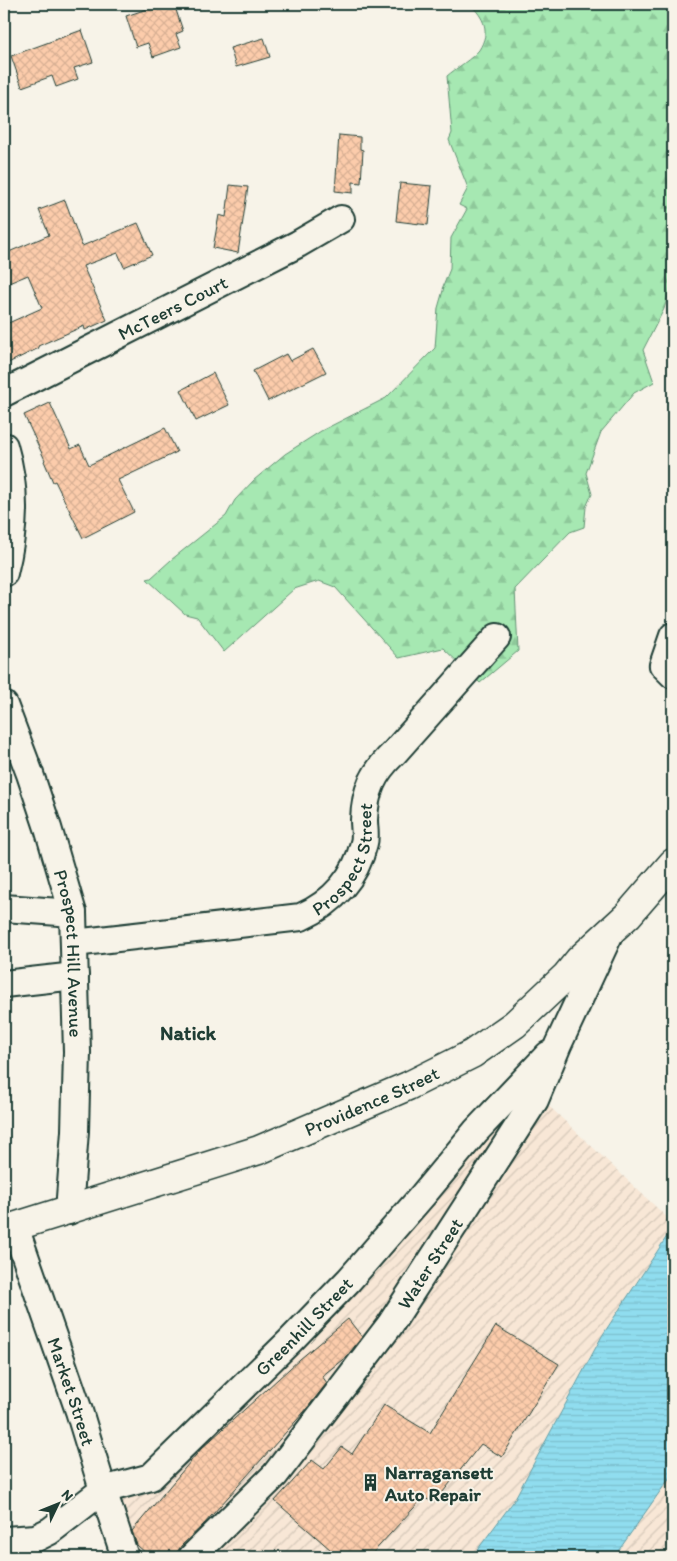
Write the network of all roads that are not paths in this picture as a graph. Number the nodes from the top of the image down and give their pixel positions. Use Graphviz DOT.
graph roads {
  1 [pos="340,220"];
  2 [pos="4,393"];
  3 [pos="4,446"];
  4 [pos="4,573"];
  5 [pos="673,636"];
  6 [pos="497,637"];
  7 [pos="673,675"];
  8 [pos="4,705"];
  9 [pos="673,863"];
  10 [pos="4,908"];
  11 [pos="73,913"];
  12 [pos="611,931"];
  13 [pos="74,943"];
  14 [pos="75,976"];
  15 [pos="4,984"];
  16 [pos="558,1045"];
  17 [pos="69,1211"];
  18 [pos="9,1229"];
  19 [pos="102,1490"];
  20 [pos="4,1540"];
  21 [pos="125,1557"];
  22 [pos="192,1557"];
  1 -- 2 [label="street, McTeers Court"];
  3 -- 4 [label="street"];
  5 -- 7 [label="street"];
  6 -- 13 [label="street, Prospect Street"];
  8 -- 11 [label="street, Prospect Hill Avenue"];
  9 -- 12 [label="main road, Providence Street"];
  10 -- 11 [label="street"];
  11 -- 13 [label="street, Prospect Hill Avenue"];
  12 -- 16 [label="street, Water Street"];
  12 -- 17 [label="main road, Providence Street"];
  13 -- 14 [label="street, Prospect Hill Avenue"];
  14 -- 15 [label="street"];
  14 -- 17 [label="street, Prospect Hill Avenue"];
  16 -- 19 [label="street, Greenhill Street"];
  16 -- 22 [label="street, Water Street"];
  17 -- 18 [label="main road, Providence Street"];
  18 -- 19 [label="street, Market Street"];
  19 -- 20 [label="street, Greenhill Street"];
  19 -- 21 [label="street, Market Street"];
}
